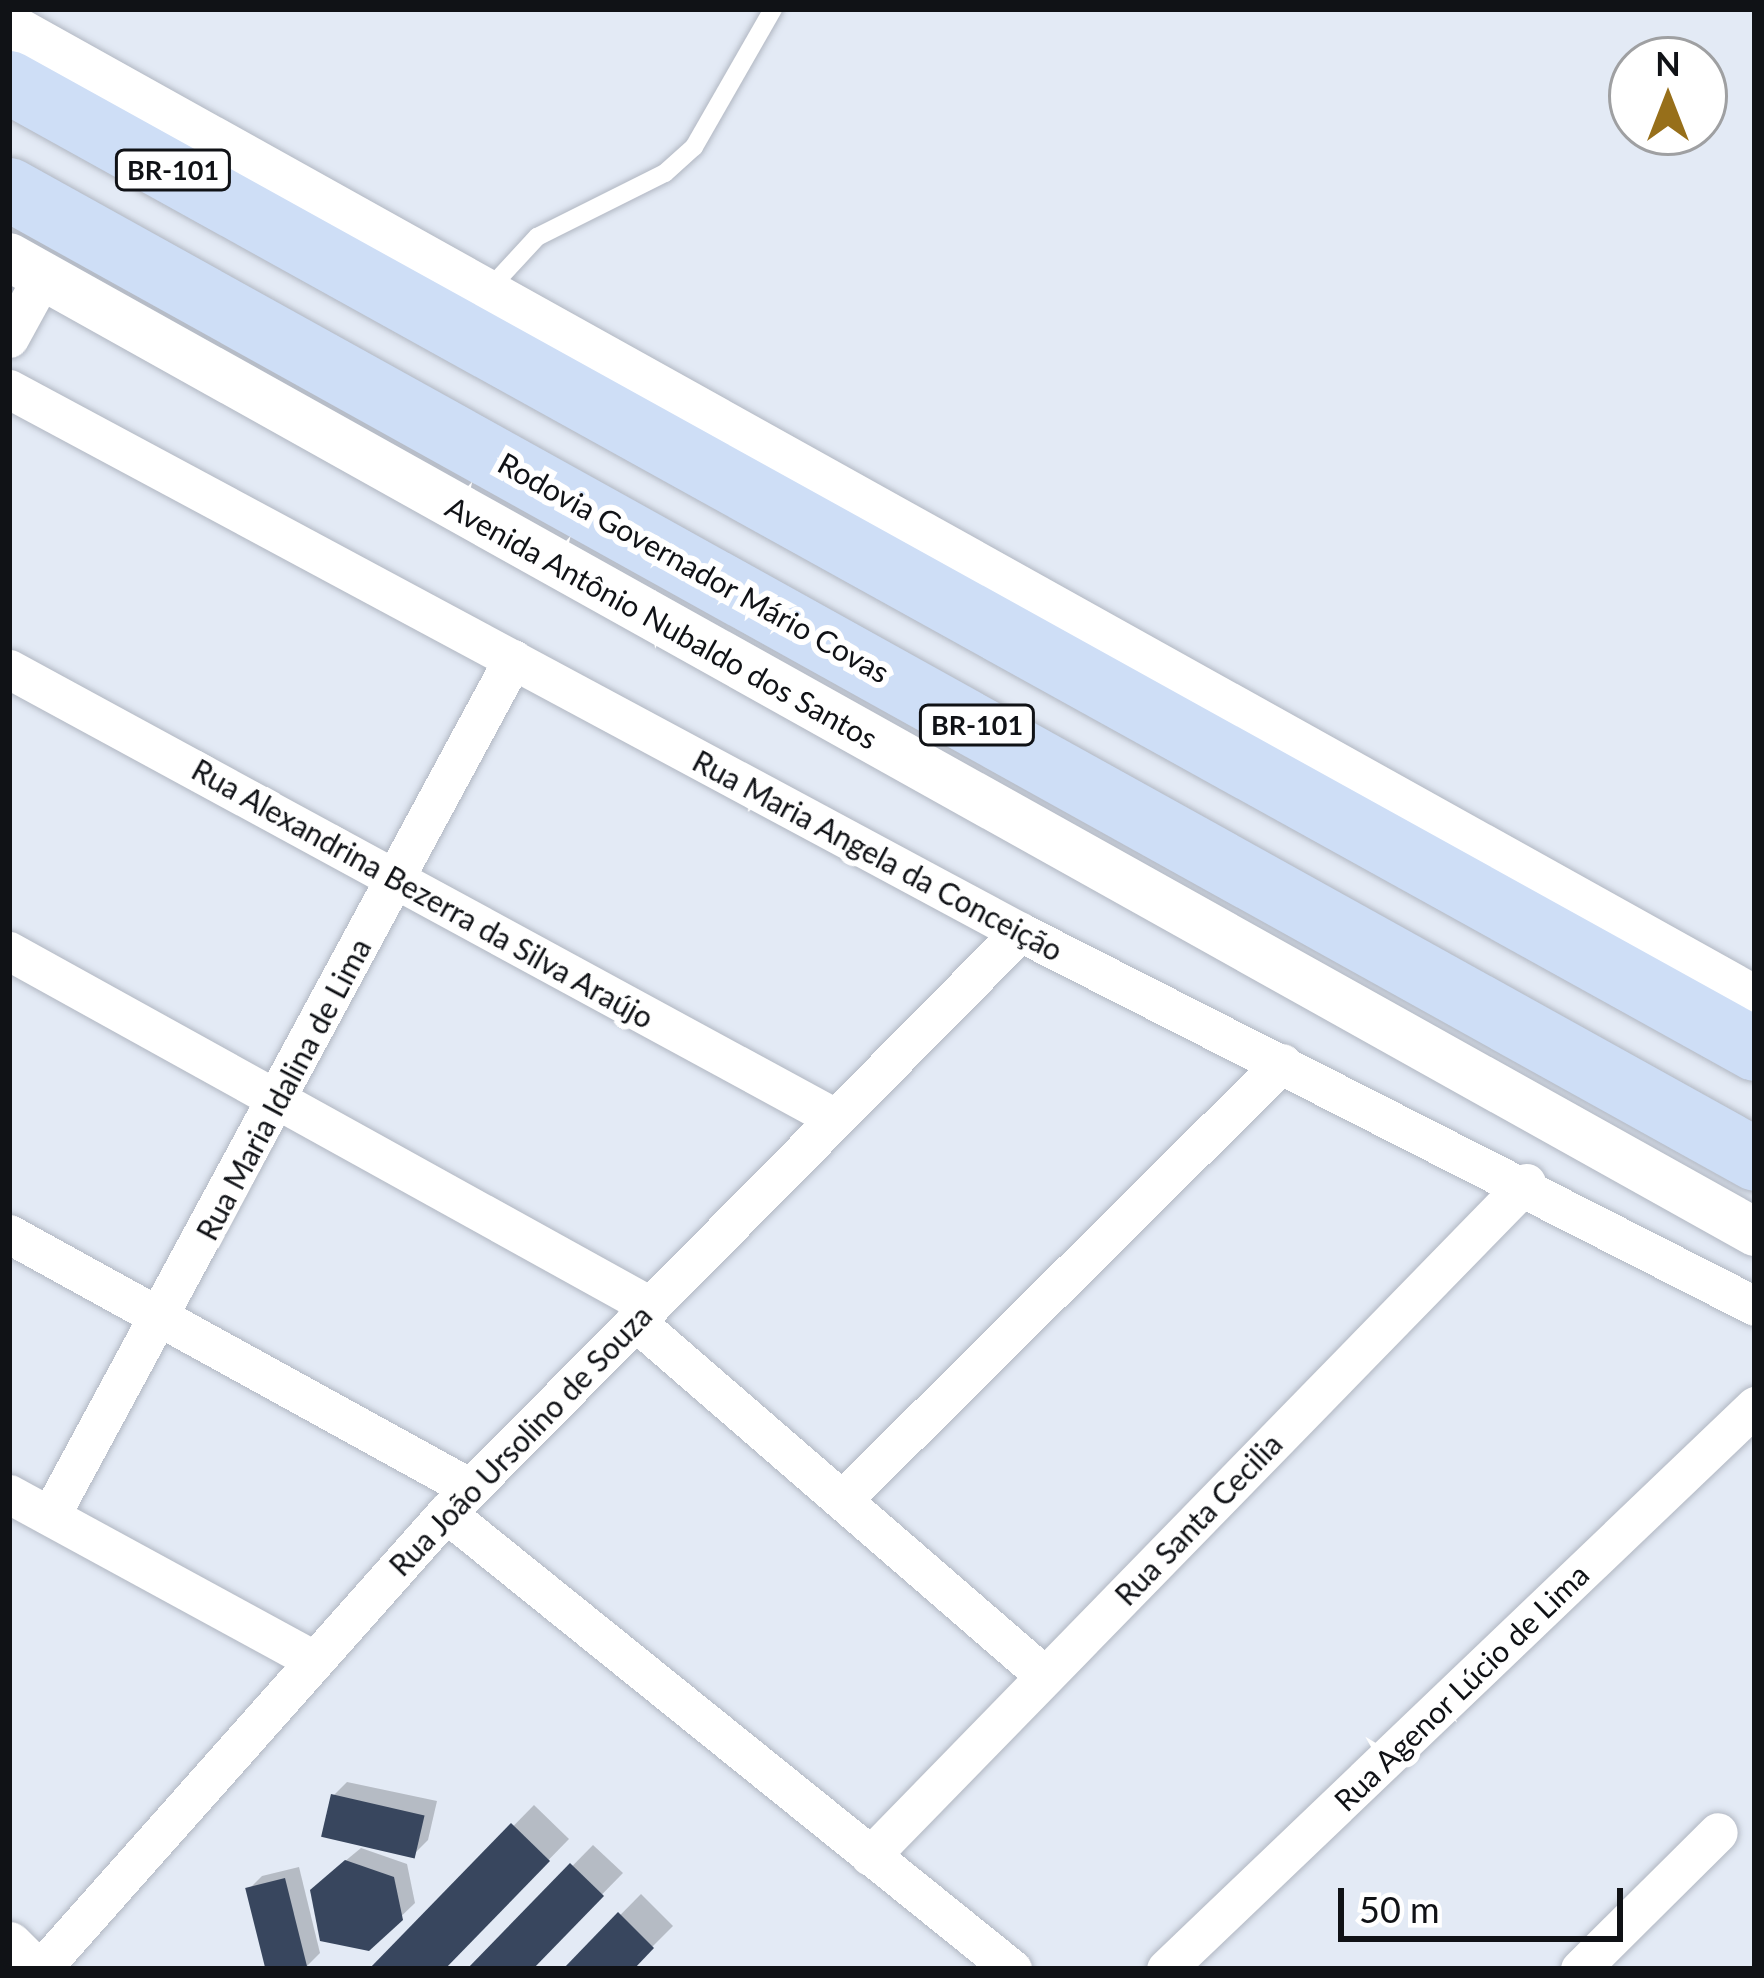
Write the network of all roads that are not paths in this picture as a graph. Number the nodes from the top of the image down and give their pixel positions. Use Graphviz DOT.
graph roads {
  1 [pos="773,9"];
  2 [pos="9,27"];
  3 [pos="9,82"];
  4 [pos="9,189"];
  5 [pos="26,266"];
  6 [pos="486,292"];
  7 [pos="9,338"];
  8 [pos="9,389"];
  9 [pos="513,659"];
  10 [pos="9,669"];
  11 [pos="397,878"];
  12 [pos="1020,932"];
  13 [pos="9,950"];
  14 [pos="1755,1000"];
  15 [pos="1755,1049"];
  16 [pos="1282,1063"];
  17 [pos="278,1100"];
  18 [pos="836,1118"];
  19 [pos="1755,1159"];
  20 [pos="1526,1183"];
  21 [pos="1755,1232"];
  22 [pos="9,1234"];
  23 [pos="1755,1306"];
  24 [pos="643,1314"];
  25 [pos="159,1316"];
  26 [pos="1755,1406"];
  27 [pos="9,1494"];
  28 [pos="458,1500"];
  29 [pos="842,1500"];
  30 [pos="50,1516"];
  31 [pos="311,1660"];
  32 [pos="1045,1676"];
  33 [pos="1718,1832"];
  34 [pos="871,1856"];
  35 [pos="9,1946"];
  36 [pos="1181,1964"];
  37 [pos="37,1969"];
  38 [pos="1012,1969"];
  39 [pos="1580,1969"];
  1 -- 6 [label="lane"];
  2 -- 6 [label="street"];
  3 -- 15 [label="highway, BR-101"];
  4 -- 19 [label="highway, Rodovia Governador Mário Covas / BR-101"];
  5 -- 7 [label="street"];
  5 -- 21 [label="street, Avenida Antônio Nubaldo dos Santos"];
  6 -- 14 [label="street"];
  8 -- 9 [label="street, Rua Maria Angela da Conceição"];
  9 -- 11 [label="street, Rua Maria Idalina de Lima"];
  9 -- 12 [label="street, Rua Maria Angela da Conceição"];
  10 -- 11 [label="street, Rua Alexandrina Bezerra da Silva Araújo"];
  11 -- 17 [label="street, Rua Maria Idalina de Lima"];
  11 -- 18 [label="street, Rua Alexandrina Bezerra da Silva Araújo"];
  12 -- 16 [label="street, Rua Maria Angela da Conceição"];
  12 -- 18 [label="street, Rua João Ursolino de Souza"];
  13 -- 17 [label="street"];
  16 -- 20 [label="street, Rua Maria Angela da Conceição"];
  16 -- 29 [label="street"];
  17 -- 24 [label="street"];
  17 -- 25 [label="street, Rua Maria Idalina de Lima"];
  18 -- 24 [label="street, Rua João Ursolino de Souza"];
  20 -- 23 [label="street, Rua Maria Angela da Conceição"];
  20 -- 32 [label="street, Rua Santa Cecilia"];
  22 -- 25 [label="street"];
  24 -- 28 [label="street, Rua João Ursolino de Souza"];
  24 -- 29 [label="street"];
  25 -- 28 [label="street"];
  25 -- 30 [label="street, Rua Maria Idalina de Lima"];
  26 -- 36 [label="street, Rua Agenor Lúcio de Lima"];
  27 -- 30 [label="street"];
  28 -- 31 [label="street, Rua João Ursolino de Souza"];
  28 -- 34 [label="street"];
  29 -- 32 [label="street"];
  30 -- 31 [label="street"];
  31 -- 37 [label="street, Rua João Ursolino de Souza"];
  32 -- 34 [label="street, Rua Santa Cecilia"];
  33 -- 39 [label="street"];
  34 -- 38 [label="street"];
  35 -- 37 [label="street"];
}
